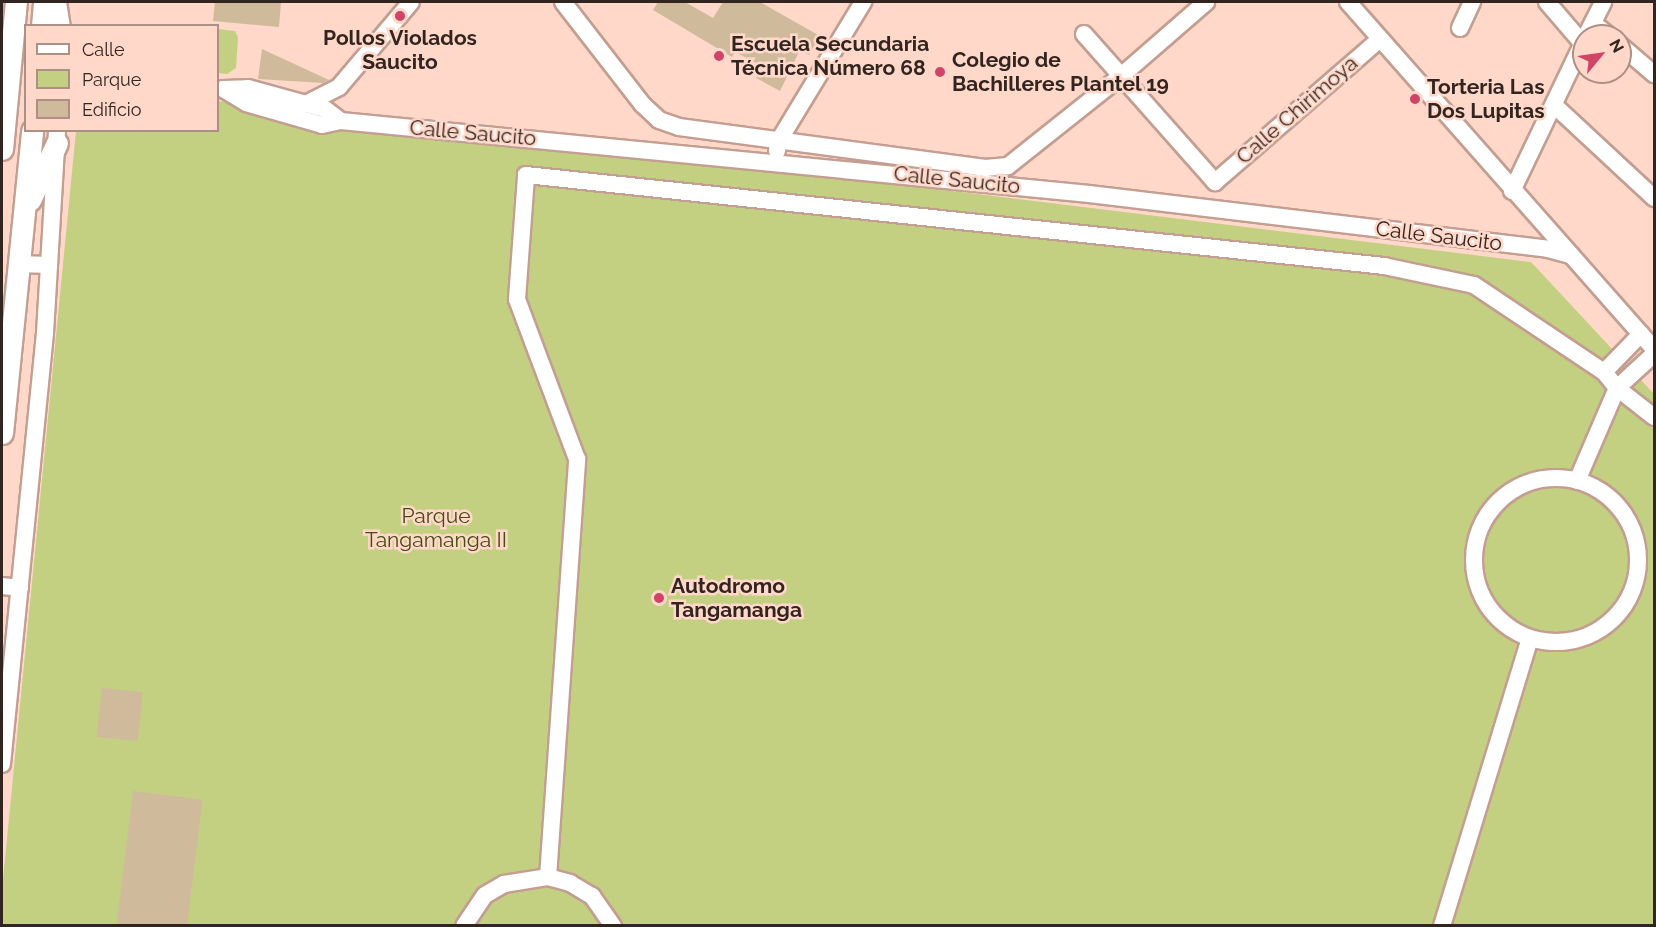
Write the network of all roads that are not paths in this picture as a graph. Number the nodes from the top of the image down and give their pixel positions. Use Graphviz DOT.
graph roads {
  1 [pos="16,2"];
  2 [pos="44,2"];
  3 [pos="55,2"];
  4 [pos="411,2"];
  5 [pos="563,2"];
  6 [pos="863,2"];
  7 [pos="1206,2"];
  8 [pos="1348,2"];
  9 [pos="1472,2"];
  10 [pos="1547,2"];
  11 [pos="1602,2"];
  12 [pos="42,24"];
  13 [pos="59,24"];
  14 [pos="1573,24"];
  15 [pos="1592,24"];
  16 [pos="1460,28"];
  17 [pos="1084,34"];
  18 [pos="1380,39"];
  19 [pos="1632,55"];
  20 [pos="1572,67"];
  21 [pos="1654,74"];
  22 [pos="1121,76"];
  23 [pos="24,79"];
  24 [pos="220,89"];
  25 [pos="306,104"];
  26 [pos="1554,105"];
  27 [pos="279,112"];
  28 [pos="341,121"];
  29 [pos="32,132"];
  30 [pos="57,137"];
  31 [pos="778,141"];
  32 [pos="2,149"];
  33 [pos="775,161"];
  34 [pos="2,167"];
  35 [pos="1512,191"];
  36 [pos="1654,198"];
  37 [pos="1533,213"];
  38 [pos="24,214"];
  39 [pos="1517,246"];
  40 [pos="1570,255"];
  41 [pos="18,264"];
  42 [pos="49,266"];
  43 [pos="1641,334"];
  44 [pos="1654,349"];
  45 [pos="1654,354"];
  46 [pos="1604,372"];
  47 [pos="1617,388"];
  48 [pos="1654,417"];
  49 [pos="2,433"];
  50 [pos="1577,481"];
  51 [pos="2,586"];
  52 [pos="20,588"];
  53 [pos="1530,639"];
  54 [pos="2,764"];
  55 [pos="548,877"];
  56 [pos="464,926"];
  57 [pos="613,926"];
  58 [pos="1443,926"];
  1 -- 32 [label="main road"];
  2 -- 12 [label="main road"];
  3 -- 13 [label="main road"];
  4 -- 25 [label="street"];
  5 -- 31 [label="street"];
  6 -- 31 [label="street"];
  7 -- 22 [label="street"];
  8 -- 18 [label="street"];
  9 -- 16 [label="street"];
  10 -- 14 [label="street"];
  11 -- 15 [label="street"];
  17 -- 22 [label="street"];
  18 -- 22 [label="street, Calle Chirimoya"];
  18 -- 35 [label="street"];
  19 -- 21 [label="street"];
  20 -- 26 [label="street"];
  22 -- 31 [label="street"];
  23 -- 34 [label="main road"];
  24 -- 25 [label="street, Calle Saucito"];
  24 -- 27 [label="street, Calle Saucito"];
  25 -- 27 [label="street"];
  25 -- 28 [label="street, Calle Saucito"];
  26 -- 35 [label="street"];
  26 -- 36 [label="street"];
  27 -- 28 [label="street, Calle Saucito"];
  28 -- 33 [label="street, Calle Saucito"];
  29 -- 38 [label="main road"];
  30 -- 38 [label="main road"];
  30 -- 42 [label="street"];
  31 -- 33 [label="street"];
  33 -- 39 [label="street, Calle Saucito"];
  35 -- 37 [label="street"];
  37 -- 39 [label="street"];
  37 -- 40 [label="street"];
  38 -- 41 [label="main road"];
  39 -- 40 [label="street, Calle Saucito"];
  40 -- 43 [label="street"];
  41 -- 42 [label="street"];
  41 -- 49 [label="main road"];
  42 -- 52 [label="street"];
  43 -- 44 [label="street"];
  43 -- 46 [label="street"];
  45 -- 47 [label="street"];
  46 -- 47 [label="street"];
  46 -- 55 [label="street"];
  47 -- 48 [label="street"];
  47 -- 50 [label="street"];
  50 -- 53 [label="street"];
  50 -- 53 [label="street"];
  51 -- 52 [label="street"];
  52 -- 54 [label="street"];
  53 -- 58 [label="street"];
  55 -- 56 [label="street"];
  55 -- 57 [label="street"];
}
